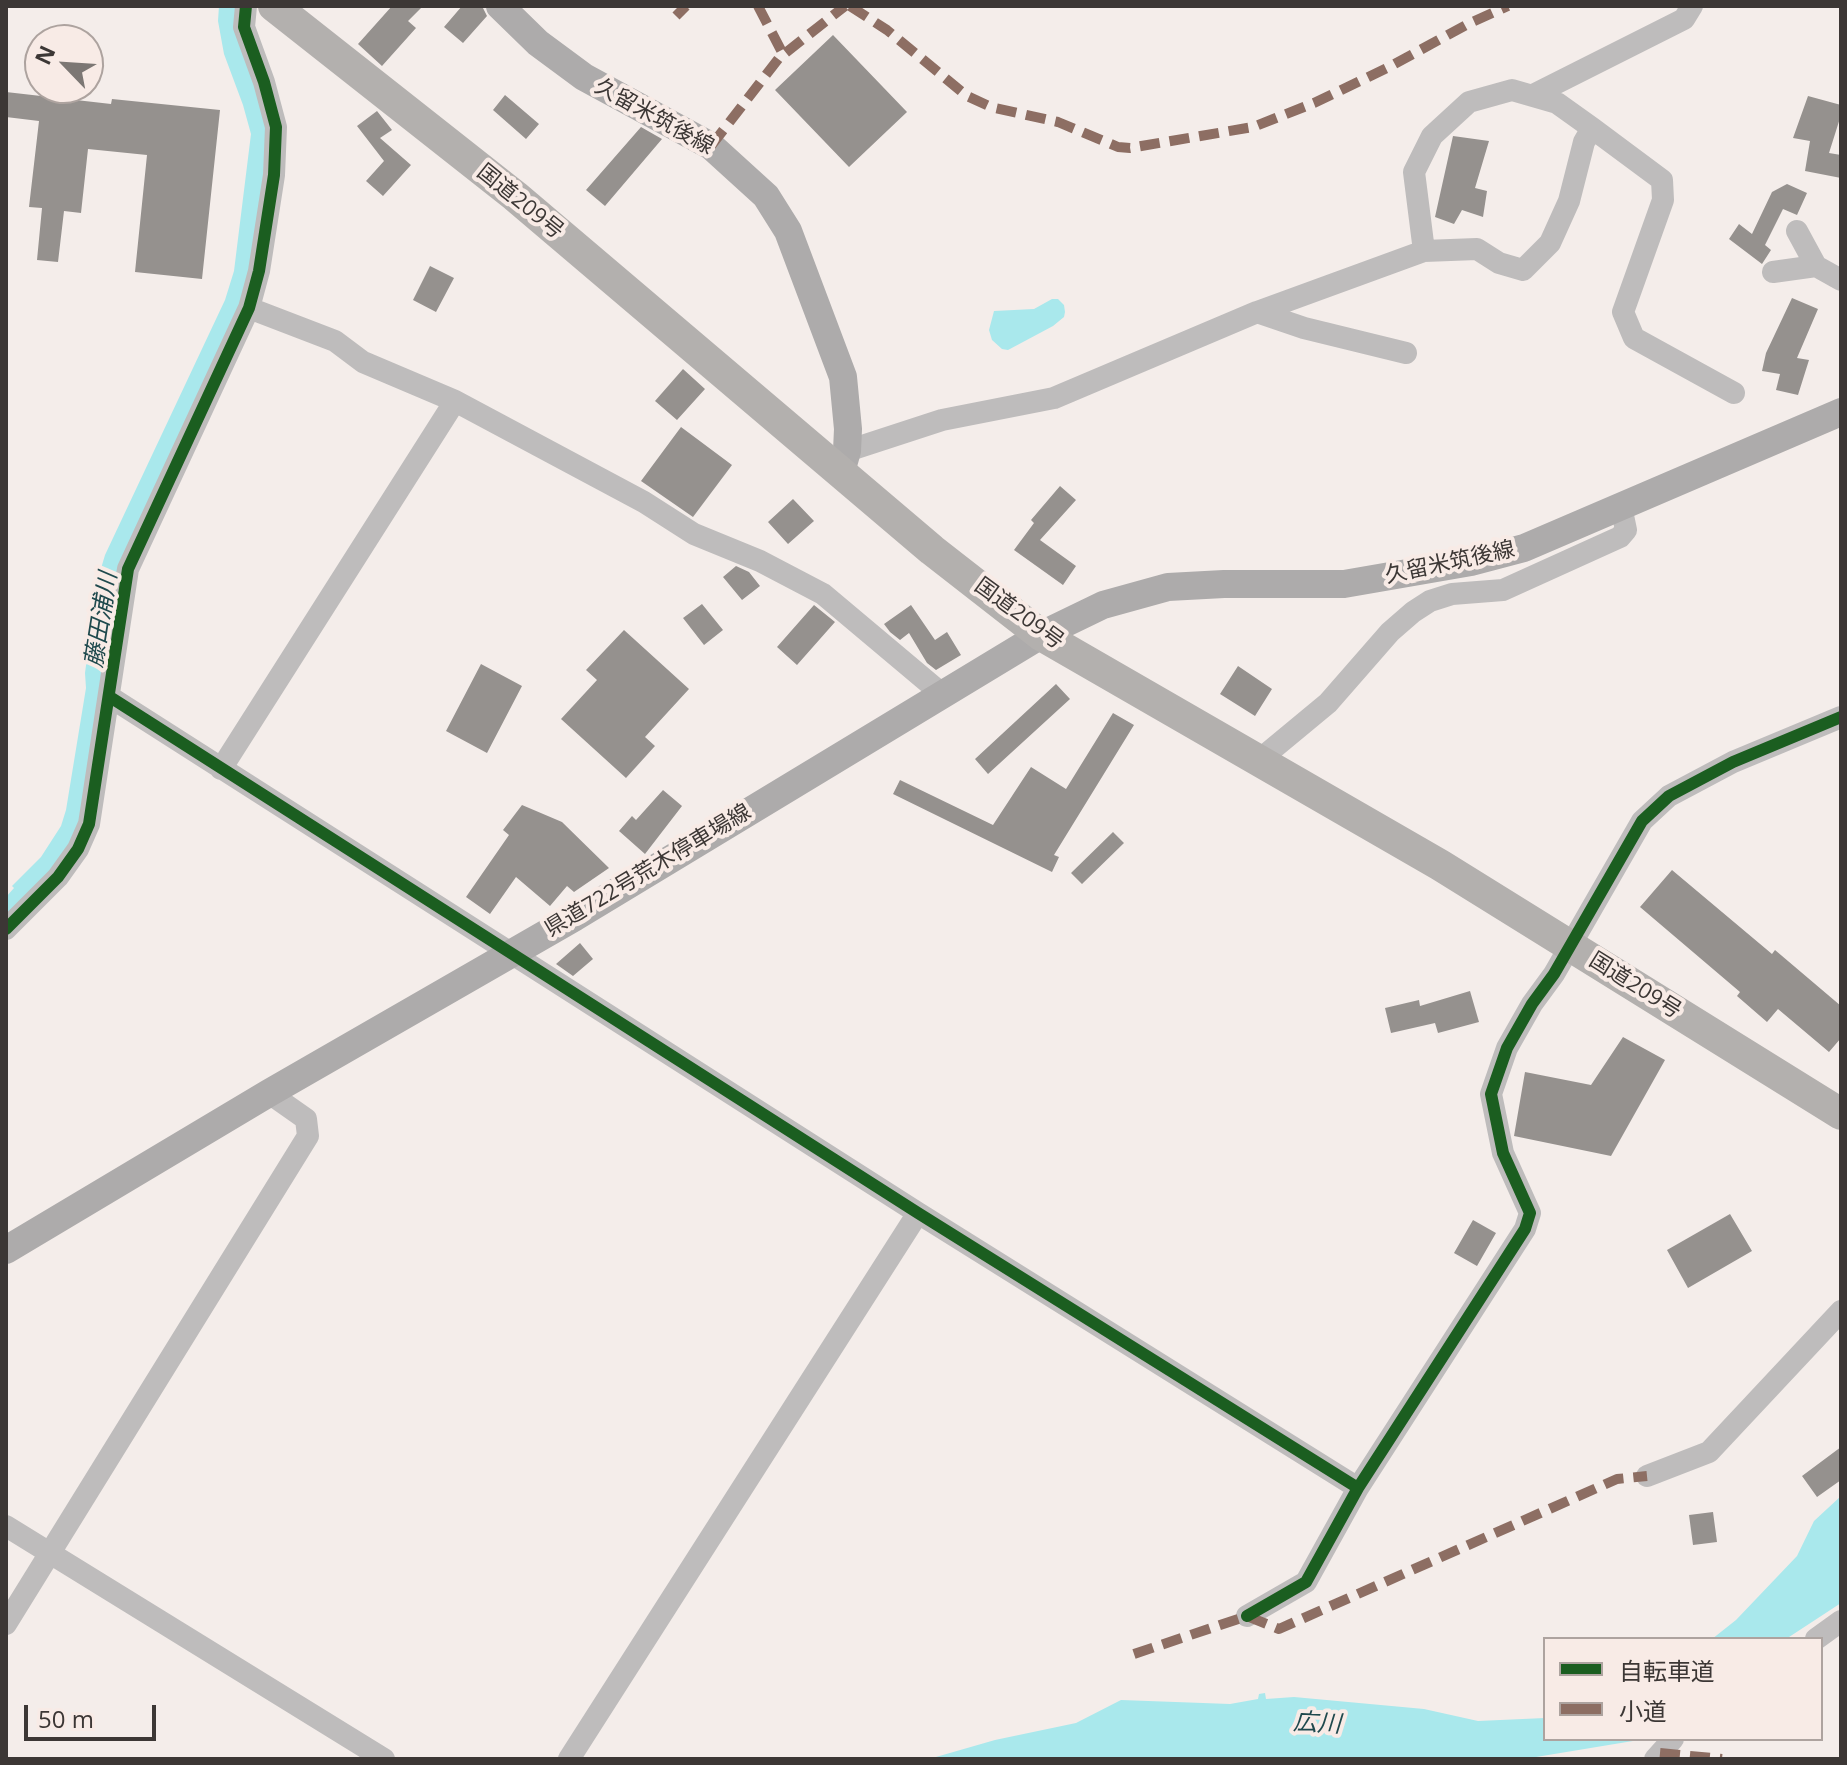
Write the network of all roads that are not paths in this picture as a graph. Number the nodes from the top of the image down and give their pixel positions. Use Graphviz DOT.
graph roads {
  1 [pos="246,6"];
  2 [pos="274,6"];
  3 [pos="500,6"];
  4 [pos="1692,6"];
  5 [pos="1533,95"];
  6 [pos="1592,128"];
  7 [pos="1797,231"];
  8 [pos="1424,251"];
  9 [pos="1816,266"];
  10 [pos="1773,272"];
  11 [pos="1841,280"];
  12 [pos="249,308"];
  13 [pos="1257,312"];
  14 [pos="1406,353"];
  15 [pos="1734,393"];
  16 [pos="455,401"];
  17 [pos="1841,412"];
  18 [pos="844,462"];
  19 [pos="1621,506"];
  20 [pos="1041,635"];
  21 [pos="942,694"];
  22 [pos="110,697"];
  23 [pos="1841,717"];
  24 [pos="1258,761"];
  25 [pos="221,769"];
  26 [pos="6,929"];
  27 [pos="1570,946"];
  28 [pos="509,954"];
  29 [pos="269,1093"];
  30 [pos="1841,1114"];
  31 [pos="918,1213"];
  32 [pos="6,1250"];
  33 [pos="1841,1311"];
  34 [pos="1647,1476"];
  35 [pos="1358,1488"];
  36 [pos="6,1526"];
  37 [pos="50,1554"];
  38 [pos="1247,1616"];
  39 [pos="1841,1621"];
  40 [pos="6,1624"];
  41 [pos="1819,1637"];
  42 [pos="1671,1741"];
  43 [pos="384,1759"];
  44 [pos="569,1759"];
  45 [pos="1655,1759"];
  1 -- 12 [label="street"];
  2 -- 18 [label="highway, 国道209号"];
  3 -- 18 [label="main road, 久留米筑後線"];
  4 -- 5 [label="street"];
  5 -- 6 [label="street"];
  5 -- 8 [label="street"];
  6 -- 8 [label="street"];
  6 -- 15 [label="street"];
  7 -- 9 [label="street"];
  8 -- 13 [label="street"];
  9 -- 10 [label="street"];
  9 -- 11 [label="street"];
  12 -- 16 [label="street"];
  12 -- 22 [label="street"];
  13 -- 14 [label="street"];
  13 -- 18 [label="street"];
  16 -- 21 [label="street"];
  16 -- 25 [label="street"];
  17 -- 19 [label="main road, 久留米筑後線"];
  18 -- 20 [label="highway, 国道209号"];
  19 -- 20 [label="main road, 久留米筑後線"];
  19 -- 24 [label="street"];
  20 -- 21 [label="main road, 県道722号荒木停車場線"];
  20 -- 24 [label="highway, 国道209号"];
  21 -- 28 [label="main road, 県道722号荒木停車場線"];
  22 -- 25 [label="street"];
  22 -- 26 [label="street"];
  23 -- 27 [label="street"];
  24 -- 27 [label="highway, 国道209号"];
  25 -- 28 [label="street"];
  27 -- 30 [label="highway, 国道209号"];
  27 -- 35 [label="street"];
  28 -- 29 [label="main road, 県道722号荒木停車場線"];
  28 -- 31 [label="street"];
  29 -- 32 [label="main road, 県道722号荒木停車場線"];
  29 -- 37 [label="street"];
  31 -- 35 [label="street"];
  31 -- 44 [label="street"];
  33 -- 34 [label="street"];
  35 -- 38 [label="street"];
  36 -- 37 [label="street"];
  37 -- 40 [label="street"];
  37 -- 43 [label="street"];
  39 -- 41 [label="street"];
  42 -- 45 [label="street"];
}
